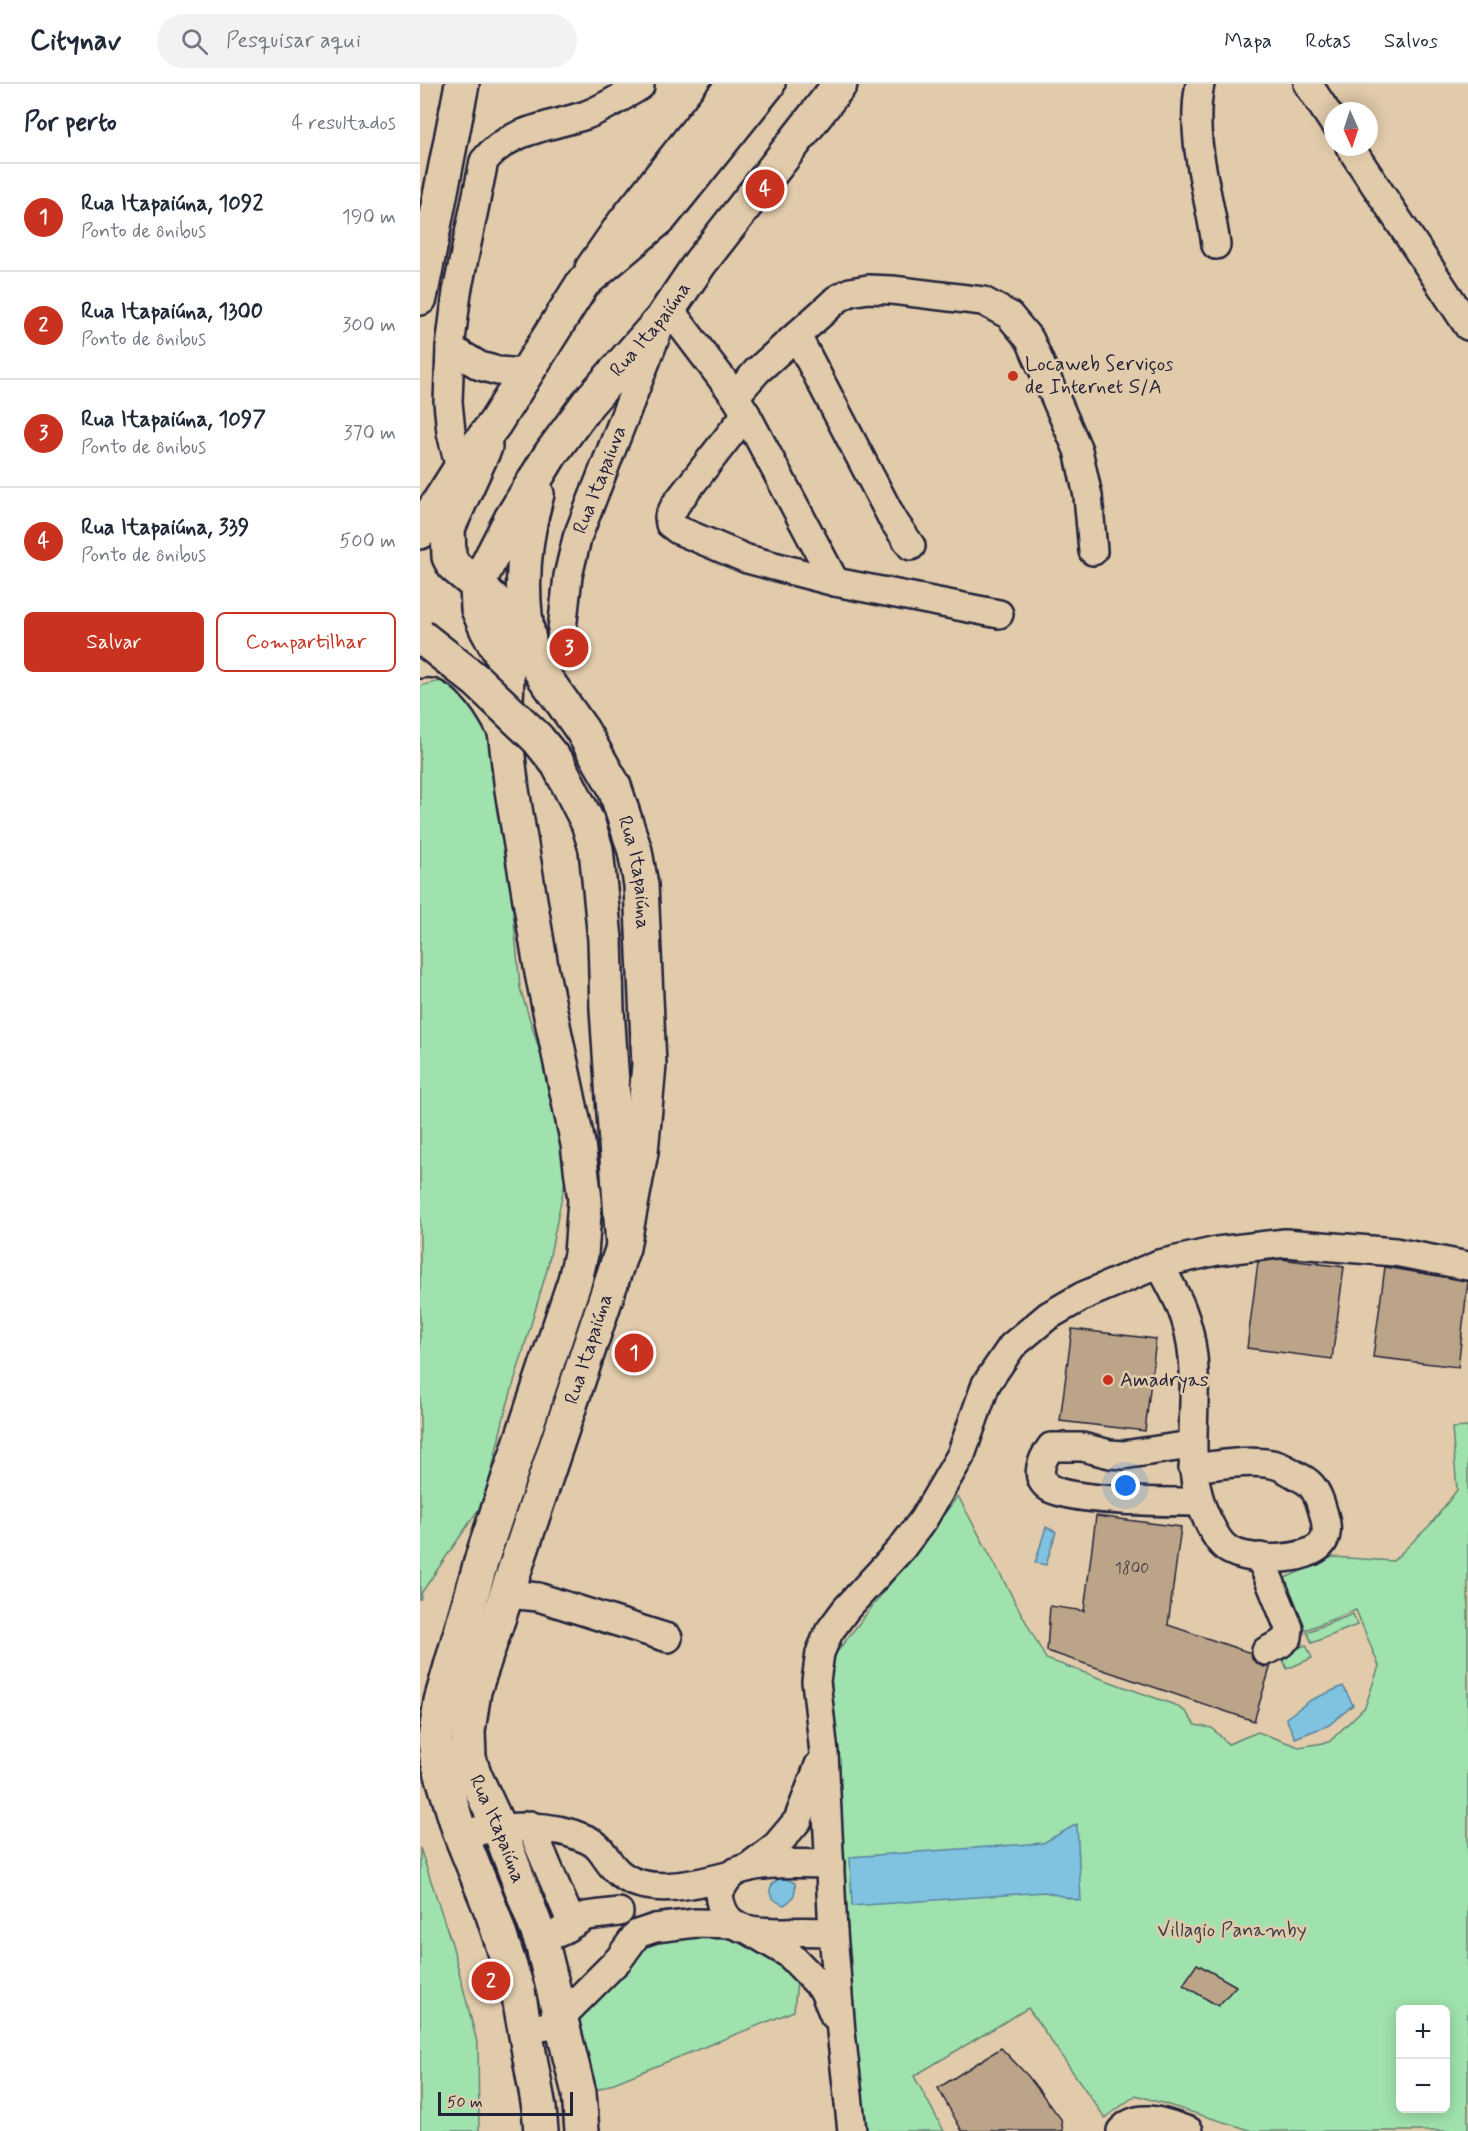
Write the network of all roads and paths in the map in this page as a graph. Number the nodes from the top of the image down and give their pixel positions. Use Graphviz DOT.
graph roads {
  1 [pos="462,84"];
  2 [pos="734,84"];
  3 [pos="768,84"];
  4 [pos="840,84"];
  5 [pos="1200,84"];
  6 [pos="1308,84"];
  7 [pos="641,85"];
  8 [pos="1324,108"];
  9 [pos="1356,156"];
  10 [pos="1216,245"];
  11 [pos="583,283"];
  12 [pos="420,298"];
  13 [pos="666,314"];
  14 [pos="1468,326"];
  15 [pos="797,336"];
  16 [pos="450,348"];
  17 [pos="526,374"];
  18 [pos="741,405"];
  19 [pos="495,423"];
  20 [pos="550,455"];
  21 [pos="460,469"];
  22 [pos="434,530"];
  23 [pos="911,546"];
  24 [pos="1093,551"];
  25 [pos="484,572"];
  26 [pos="835,582"];
  27 [pos="999,614"];
  28 [pos="420,636"];
  29 [pos="547,655"];
  30 [pos="420,661"];
  31 [pos="506,731"];
  32 [pos="597,755"];
  33 [pos="512,790"];
  34 [pos="623,1247"];
  35 [pos="1159,1264"];
  36 [pos="1468,1266"];
  37 [pos="1192,1456"];
  38 [pos="1199,1502"];
  39 [pos="1260,1557"];
  40 [pos="507,1594"];
  41 [pos="669,1638"];
  42 [pos="1266,1651"];
  43 [pos="824,1753"];
  44 [pos="515,1827"];
  45 [pos="460,1833"];
  46 [pos="830,1864"];
  47 [pos="739,1872"];
  48 [pos="623,1875"];
  49 [pos="691,1885"];
  50 [pos="610,1912"];
  51 [pos="696,1923"];
  52 [pos="572,1924"];
  53 [pos="743,1928"];
  54 [pos="833,1932"];
  55 [pos="637,1934"];
  56 [pos="542,1943"];
  57 [pos="560,2018"];
  58 [pos="525,2031"];
  59 [pos="841,2032"];
  60 [pos="541,2131"];
  61 [pos="582,2131"];
  62 [pos="852,2131"];
  63 [pos="1121,2131"];
  64 [pos="1189,2131"];
  1 -- 12 [label="main road"];
  2 -- 11 [label="main road"];
  3 -- 11 [label="main road"];
  4 -- 13 [label="main road, Rua Itapaiúna"];
  5 -- 10 [label="street"];
  6 -- 8 [label="street"];
  7 -- 16 [label="street"];
  9 -- 14 [label="street"];
  11 -- 17 [label="main road"];
  13 -- 18 [label="street"];
  13 -- 20 [label="main road, Rua Itapaiúna"];
  13 -- 29 [label="street, Rua Itapaiuva"];
  15 -- 18 [label="street"];
  15 -- 23 [label="street"];
  15 -- 24 [label="street"];
  16 -- 17 [label="street"];
  16 -- 21 [label="street"];
  17 -- 19 [label="main road"];
  18 -- 26 [label="street"];
  18 -- 26 [label="street"];
  19 -- 21 [label="main road"];
  19 -- 22 [label="main road, Rua Itapaiúna"];
  20 -- 25 [label="main road, Rua Itapaiúna"];
  20 -- 29 [label="main road"];
  21 -- 22 [label="main road"];
  22 -- 25 [label="main road, Rua Itapaiúna"];
  25 -- 29 [label="main road, Rua Itapaiúna"];
  25 -- 31 [label="main road, Rua Itapaiúna"];
  26 -- 27 [label="street"];
  28 -- 34 [label="main road, bridge"];
  29 -- 32 [label="main road, Rua Itapaiúna"];
  30 -- 31 [label="main road"];
  31 -- 33 [label="main road, Rua Itapaiúna"];
  32 -- 33 [label="main road"];
  32 -- 34 [label="main road, Rua Itapaiúna"];
  33 -- 45 [label="main road, Rua Itapaiúna"];
  34 -- 40 [label="main road, Rua Itapaiúna"];
  35 -- 36 [label="street"];
  35 -- 37 [label="street"];
  35 -- 43 [label="street"];
  37 -- 38 [label="street"];
  37 -- 38 [label="street"];
  37 -- 39 [label="street"];
  38 -- 39 [label="street"];
  39 -- 42 [label="street"];
  40 -- 41 [label="street"];
  40 -- 44 [label="main road, Rua Itapaiúna"];
  43 -- 46 [label="street"];
  43 -- 47 [label="street"];
  44 -- 45 [label="street"];
  44 -- 48 [label="street"];
  44 -- 52 [label="street"];
  44 -- 56 [label="main road, Rua Itapaiúna"];
  45 -- 58 [label="main road, Rua Itapaiúna"];
  46 -- 47 [label="street"];
  46 -- 54 [label="street"];
  47 -- 49 [label="street"];
  47 -- 53 [label="street"];
  48 -- 49 [label="street"];
  48 -- 50 [label="street"];
  49 -- 51 [label="street"];
  50 -- 52 [label="street"];
  50 -- 55 [label="street"];
  51 -- 53 [label="street"];
  51 -- 55 [label="street"];
  52 -- 56 [label="street"];
  53 -- 54 [label="street"];
  53 -- 59 [label="street"];
  54 -- 59 [label="street"];
  55 -- 57 [label="street"];
  56 -- 57 [label="main road, Rua Itapaiúna"];
  57 -- 58 [label="street"];
  57 -- 61 [label="main road, Rua Itapaiúna"];
  58 -- 60 [label="main road, Rua Itapaiúna"];
  59 -- 62 [label="street"];
  63 -- 64 [label="street"];
}
